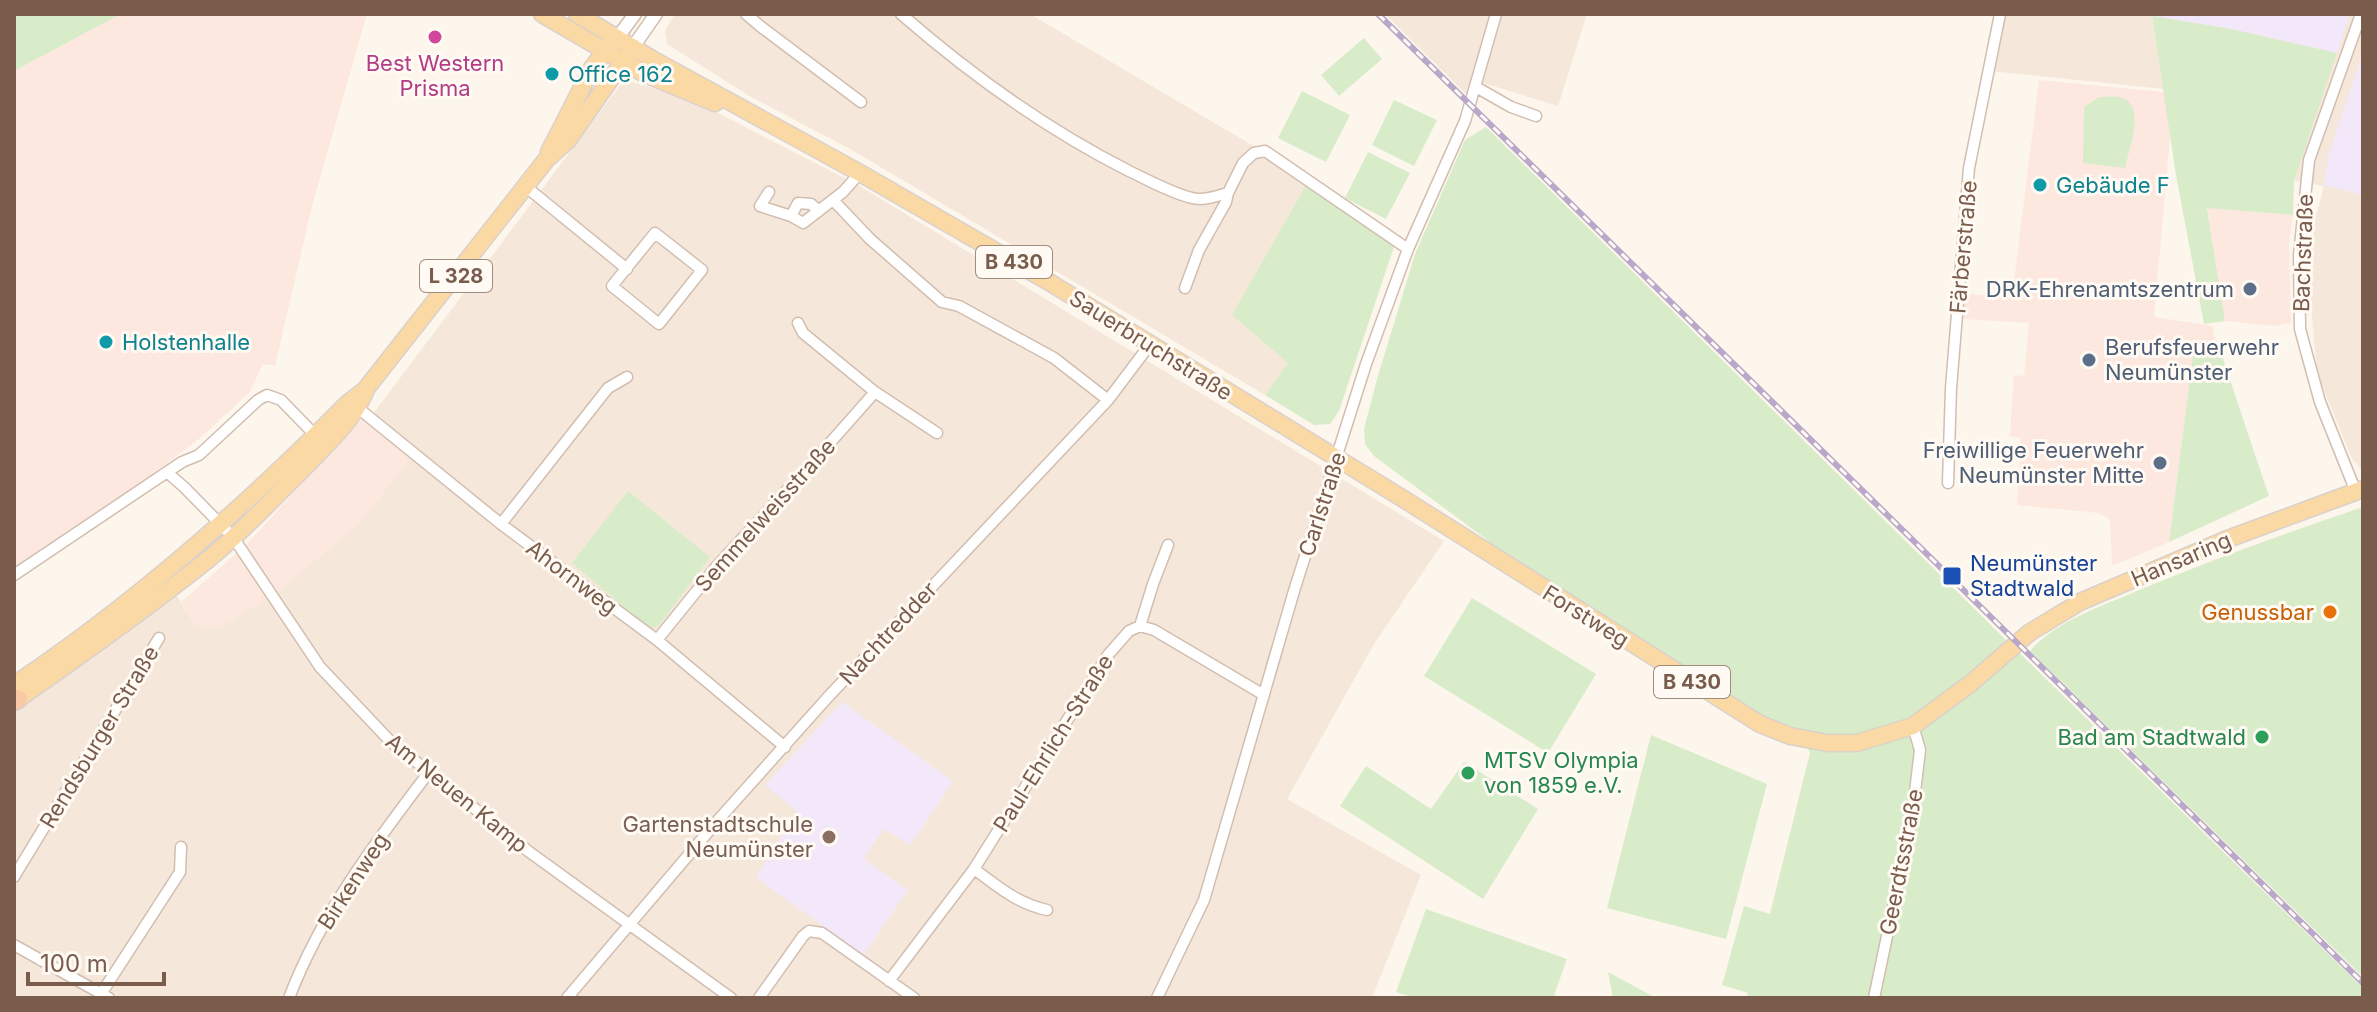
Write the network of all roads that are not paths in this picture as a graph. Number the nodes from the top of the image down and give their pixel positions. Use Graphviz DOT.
graph roads {
  1 [pos="542,14"];
  2 [pos="577,14"];
  3 [pos="635,14"];
  4 [pos="656,14"];
  5 [pos="746,14"];
  6 [pos="901,14"];
  7 [pos="1496,14"];
  8 [pos="2000,14"];
  9 [pos="2361,14"];
  10 [pos="618,37"];
  11 [pos="633,47"];
  12 [pos="605,51"];
  13 [pos="622,62"];
  14 [pos="1476,87"];
  15 [pos="861,102"];
  16 [pos="1536,116"];
  17 [pos="754,117"];
  18 [pos="546,160"];
  19 [pos="860,173"];
  20 [pos="525,186"];
  21 [pos="769,192"];
  22 [pos="1228,193"];
  23 [pos="833,200"];
  24 [pos="1408,249"];
  25 [pos="627,269"];
  26 [pos="1185,288"];
  27 [pos="798,323"];
  28 [pos="1151,343"];
  29 [pos="627,377"];
  30 [pos="365,390"];
  31 [pos="875,392"];
  32 [pos="1108,400"];
  33 [pos="358,408"];
  34 [pos="337,433"];
  35 [pos="937,433"];
  36 [pos="316,436"];
  37 [pos="1336,459"];
  38 [pos="311,461"];
  39 [pos="168,473"];
  40 [pos="1948,483"];
  41 [pos="2359,491"];
  42 [pos="501,524"];
  43 [pos="228,531"];
  44 [pos="1168,545"];
  45 [pos="14,575"];
  46 [pos="1140,626"];
  47 [pos="159,638"];
  48 [pos="657,640"];
  49 [pos="2009,650"];
  50 [pos="15,694"];
  51 [pos="1264,695"];
  52 [pos="1913,726"];
  53 [pos="785,747"];
  54 [pos="429,772"];
  55 [pos="181,847"];
  56 [pos="974,869"];
  57 [pos="14,877"];
  58 [pos="1047,910"];
  59 [pos="629,926"];
  60 [pos="14,945"];
  61 [pos="889,981"];
  62 [pos="105,996"];
  63 [pos="289,998"];
  64 [pos="567,998"];
  65 [pos="731,998"];
  66 [pos="759,998"];
  67 [pos="914,998"];
  68 [pos="1157,998"];
  69 [pos="1874,998"];
  1 -- 12 [label="main road, B 430"];
  2 -- 10 [label="main road, B 430"];
  3 -- 10 [label="street"];
  4 -- 11 [label="street"];
  5 -- 15 [label="street"];
  6 -- 22 [label="street"];
  7 -- 14 [label="street, Carlstraße"];
  8 -- 40 [label="street, Färberstraße"];
  9 -- 41 [label="street, Bachstraße"];
  10 -- 11 [label="main road, B 430"];
  10 -- 12 [label="main road, L 328"];
  11 -- 13 [label="main road, L 328"];
  11 -- 17 [label="main road, Sauerbruchstraße / B 430"];
  12 -- 13 [label="main road, B 430"];
  12 -- 18 [label="main road, L 328"];
  13 -- 17 [label="main road, Sauerbruchstraße / B 430"];
  13 -- 18 [label="main road, L 328"];
  14 -- 16 [label="street"];
  14 -- 24 [label="street, Carlstraße"];
  17 -- 19 [label="main road, Sauerbruchstraße / B 430"];
  18 -- 20 [label="main road, L 328"];
  19 -- 23 [label="street"];
  19 -- 28 [label="main road, Sauerbruchstraße / B 430"];
  20 -- 25 [label="street"];
  20 -- 30 [label="main road, L 328"];
  21 -- 23 [label="street"];
  22 -- 24 [label="street"];
  22 -- 26 [label="street"];
  23 -- 32 [label="street"];
  24 -- 37 [label="street, Carlstraße"];
  25 -- 25 [label="street"];
  27 -- 31 [label="street"];
  28 -- 32 [label="street, Nachtredder"];
  28 -- 37 [label="main road, Sauerbruchstraße / B 430"];
  29 -- 42 [label="street"];
  30 -- 33 [label="main road, L 328"];
  30 -- 36 [label="main road, L 328"];
  31 -- 35 [label="street"];
  31 -- 48 [label="street, Semmelweisstraße"];
  32 -- 53 [label="street, Nachtredder"];
  33 -- 34 [label="main road, L 328"];
  33 -- 42 [label="street, Ahornweg"];
  34 -- 36 [label="street"];
  34 -- 38 [label="main road, L 328"];
  36 -- 38 [label="street"];
  36 -- 39 [label="street"];
  36 -- 43 [label="main road, L 328"];
  37 -- 51 [label="street, Carlstraße"];
  37 -- 52 [label="main road, Forstweg / B 430"];
  38 -- 43 [label="main road, L 328"];
  39 -- 43 [label="street, Am Neuen Kamp"];
  39 -- 45 [label="street"];
  41 -- 49 [label="main road, Hansaring / B 430"];
  42 -- 48 [label="street, Ahornweg"];
  43 -- 50 [label="main road, L 328"];
  43 -- 54 [label="street, Am Neuen Kamp"];
  44 -- 46 [label="street, Paul-Ehrlich-Straße"];
  46 -- 51 [label="street"];
  46 -- 56 [label="street, Paul-Ehrlich-Straße"];
  47 -- 57 [label="street, Rendsburger Straße"];
  48 -- 53 [label="street, Ahornweg"];
  49 -- 52 [label="main road, Forstweg / B 430"];
  51 -- 68 [label="street, Carlstraße"];
  52 -- 69 [label="street, Geerdtsstraße"];
  53 -- 59 [label="street, Nachtredder"];
  54 -- 59 [label="street, Am Neuen Kamp"];
  54 -- 63 [label="street, Birkenweg"];
  55 -- 62 [label="street"];
  56 -- 58 [label="street"];
  56 -- 61 [label="street, Paul-Ehrlich-Straße"];
  59 -- 64 [label="street, Nachtredder"];
  59 -- 65 [label="street, Am Neuen Kamp"];
  60 -- 62 [label="street"];
  61 -- 66 [label="street"];
  61 -- 67 [label="street"];
}
